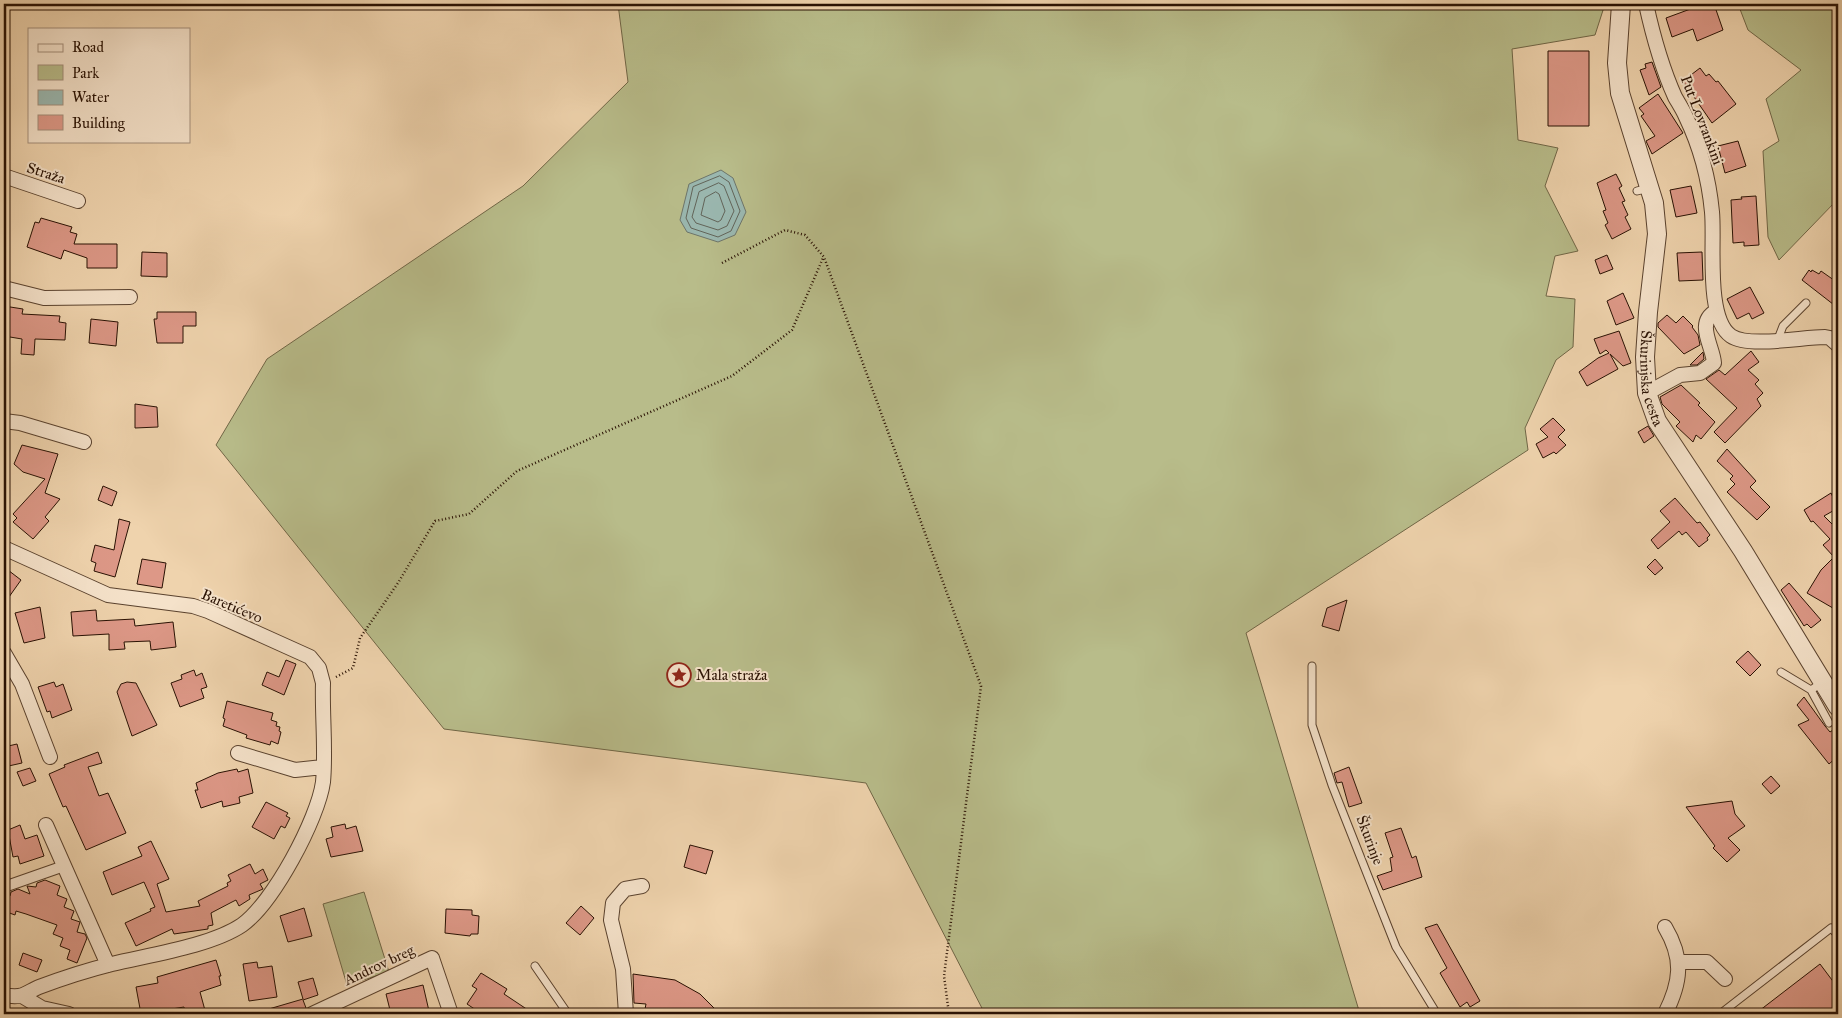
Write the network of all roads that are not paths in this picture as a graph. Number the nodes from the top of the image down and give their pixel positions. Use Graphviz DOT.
graph roads {
  1 [pos="1620,4"];
  2 [pos="1646,4"];
  3 [pos="4,176"];
  4 [pos="78,201"];
  5 [pos="4,288"];
  6 [pos="130,297"];
  7 [pos="1806,303"];
  8 [pos="1716,311"];
  9 [pos="1778,339"];
  10 [pos="1838,345"];
  11 [pos="1647,393"];
  12 [pos="4,421"];
  13 [pos="84,442"];
  14 [pos="4,548"];
  15 [pos="4,653"];
  16 [pos="1312,666"];
  17 [pos="1781,672"];
  18 [pos="1817,686"];
  19 [pos="1838,707"];
  20 [pos="1829,722"];
  21 [pos="238,753"];
  22 [pos="50,757"];
  23 [pos="323,767"];
  24 [pos="46,825"];
  25 [pos="64,866"];
  26 [pos="642,886"];
  27 [pos="4,888"];
  28 [pos="1665,927"];
  29 [pos="1838,935"];
  30 [pos="1678,962"];
  31 [pos="108,965"];
  32 [pos="536,966"];
  33 [pos="1725,979"];
  34 [pos="4,995"];
  35 [pos="22,996"];
  36 [pos="69,1014"];
  37 [pos="312,1014"];
  38 [pos="451,1014"];
  39 [pos="568,1014"];
  40 [pos="626,1014"];
  41 [pos="1437,1014"];
  42 [pos="1664,1014"];
  43 [pos="1720,1014"];
  1 -- 11 [label="street, Škurinjska cesta"];
  2 -- 8 [label="street, Put Lovrankini"];
  3 -- 4 [label="street, Straža"];
  5 -- 6 [label="street"];
  7 -- 9 [label="lane"];
  8 -- 9 [label="street, Put Lovrankini"];
  8 -- 11 [label="street, Put Lovrankini"];
  9 -- 10 [label="street, Put Lovrankini"];
  11 -- 18 [label="street, Škurinjska cesta"];
  12 -- 13 [label="street"];
  14 -- 23 [label="street, Baretićevo"];
  15 -- 22 [label="street"];
  16 -- 41 [label="lane, Škurinje"];
  17 -- 18 [label="lane"];
  18 -- 19 [label="street, Škurinjska cesta"];
  18 -- 20 [label="lane"];
  21 -- 23 [label="street"];
  23 -- 31 [label="street, Baretićevo"];
  24 -- 25 [label="street"];
  25 -- 27 [label="street"];
  25 -- 31 [label="street"];
  26 -- 40 [label="street"];
  28 -- 30 [label="street"];
  29 -- 43 [label="lane"];
  30 -- 33 [label="street"];
  30 -- 42 [label="street"];
  31 -- 35 [label="street, Baretićevo"];
  32 -- 39 [label="lane"];
  34 -- 35 [label="street, Baretićevo"];
  35 -- 36 [label="street"];
  37 -- 38 [label="street, Androv breg"];
}
